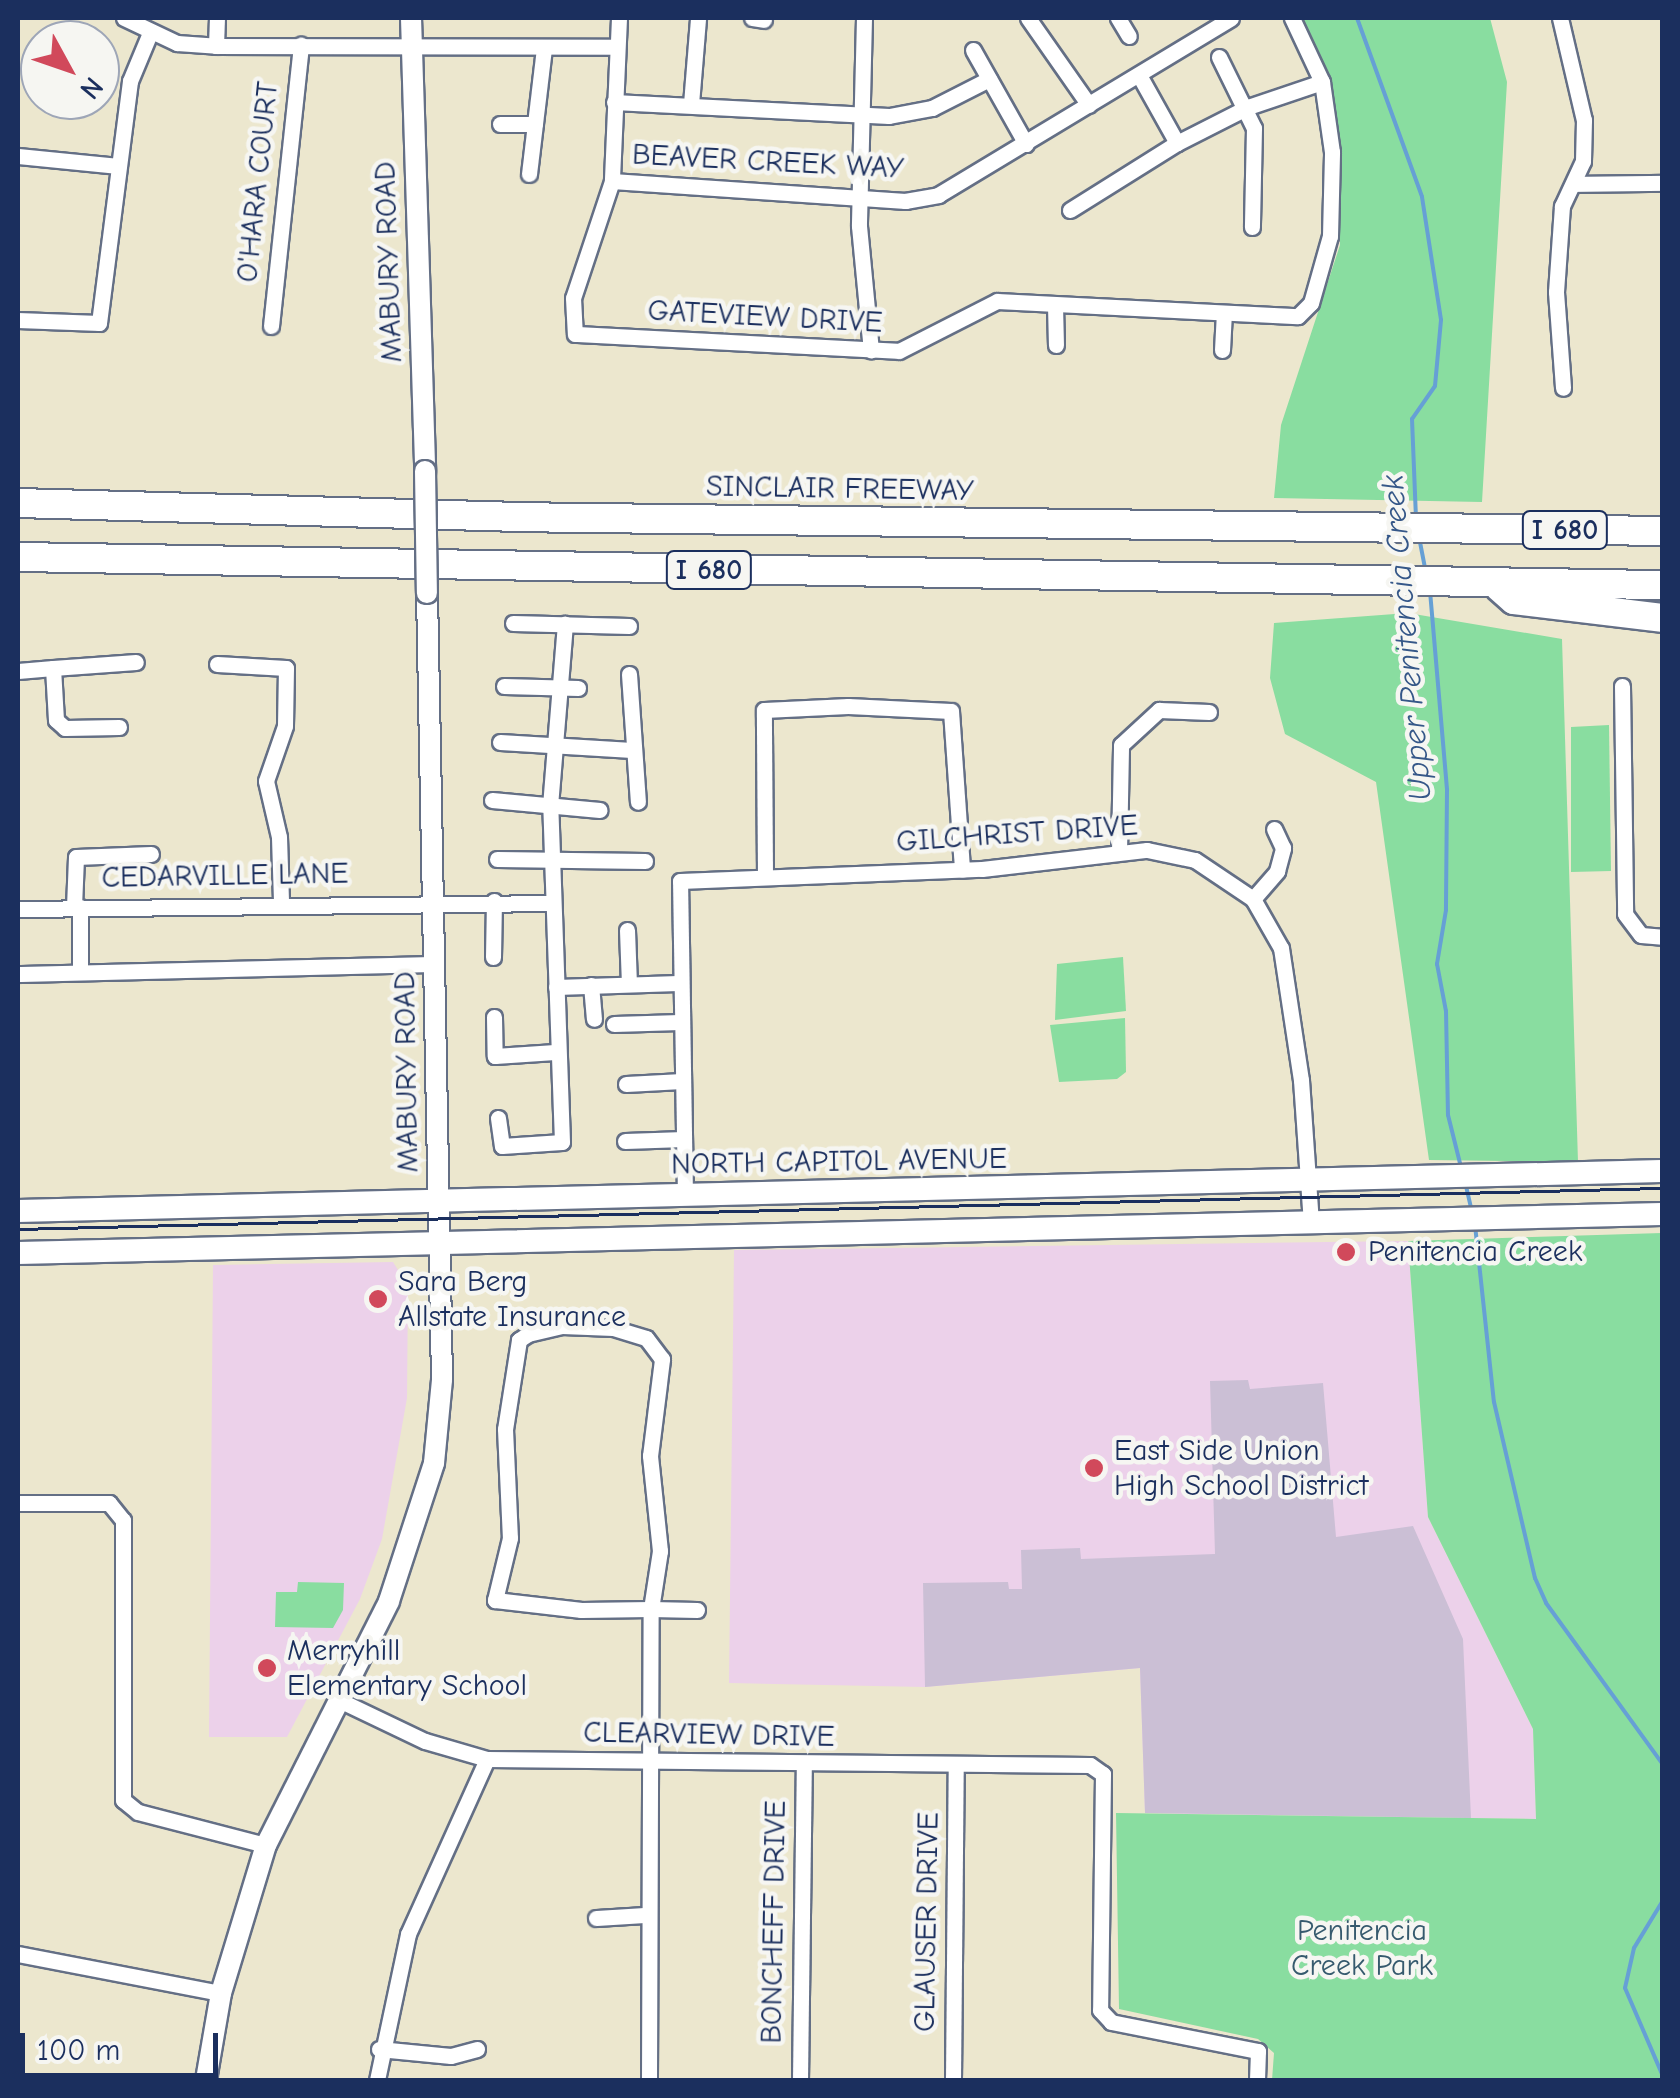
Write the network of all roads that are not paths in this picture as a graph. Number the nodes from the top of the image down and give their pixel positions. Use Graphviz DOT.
graph roads {
  1 [pos="124,18"];
  2 [pos="217,18"];
  3 [pos="411,18"];
  4 [pos="619,18"];
  5 [pos="698,18"];
  6 [pos="864,18"];
  7 [pos="1028,18"];
  8 [pos="1118,18"];
  9 [pos="1231,18"];
  10 [pos="1292,18"];
  11 [pos="1560,18"];
  12 [pos="150,34"];
  13 [pos="1129,36"];
  14 [pos="301,44"];
  15 [pos="216,46"];
  16 [pos="411,46"];
  17 [pos="617,47"];
  18 [pos="544,48"];
  19 [pos="973,50"];
  20 [pos="1218,58"];
  21 [pos="1139,76"];
  22 [pos="989,79"];
  23 [pos="1322,82"];
  24 [pos="614,102"];
  25 [pos="691,104"];
  26 [pos="1088,105"];
  27 [pos="1248,107"];
  28 [pos="857,116"];
  29 [pos="500,124"];
  30 [pos="535,124"];
  31 [pos="1177,143"];
  32 [pos="1026,144"];
  33 [pos="18,156"];
  34 [pos="119,166"];
  35 [pos="529,174"];
  36 [pos="612,181"];
  37 [pos="1574,184"];
  38 [pos="1662,184"];
  39 [pos="860,199"];
  40 [pos="1070,210"];
  41 [pos="1252,228"];
  42 [pos="1055,305"];
  43 [pos="1224,314"];
  44 [pos="18,320"];
  45 [pos="272,326"];
  46 [pos="1056,345"];
  47 [pos="871,350"];
  48 [pos="1222,350"];
  49 [pos="1562,388"];
  50 [pos="18,503"];
  51 [pos="1662,531"];
  52 [pos="18,557"];
  53 [pos="1481,581"];
  54 [pos="1662,585"];
  55 [pos="1662,618"];
  56 [pos="514,623"];
  57 [pos="565,624"];
  58 [pos="629,626"];
  59 [pos="136,662"];
  60 [pos="217,664"];
  61 [pos="53,668"];
  62 [pos="18,671"];
  63 [pos="629,674"];
  64 [pos="504,686"];
  65 [pos="1622,686"];
  66 [pos="558,687"];
  67 [pos="578,688"];
  68 [pos="1209,712"];
  69 [pos="118,727"];
  70 [pos="500,742"];
  71 [pos="552,746"];
  72 [pos="632,750"];
  73 [pos="492,800"];
  74 [pos="638,802"];
  75 [pos="550,806"];
  76 [pos="600,810"];
  77 [pos="1274,829"];
  78 [pos="1120,852"];
  79 [pos="151,854"];
  80 [pos="497,859"];
  81 [pos="646,861"];
  82 [pos="554,863"];
  83 [pos="962,870"];
  84 [pos="765,874"];
  85 [pos="1253,899"];
  86 [pos="281,901"];
  87 [pos="434,901"];
  88 [pos="494,901"];
  89 [pos="552,903"];
  90 [pos="77,907"];
  91 [pos="18,909"];
  92 [pos="626,930"];
  93 [pos="1658,938"];
  94 [pos="493,957"];
  95 [pos="436,964"];
  96 [pos="80,972"];
  97 [pos="18,974"];
  98 [pos="678,983"];
  99 [pos="629,984"];
  100 [pos="591,986"];
  101 [pos="556,987"];
  102 [pos="494,1017"];
  103 [pos="594,1018"];
  104 [pos="680,1022"];
  105 [pos="614,1024"];
  106 [pos="555,1052"];
  107 [pos="682,1080"];
  108 [pos="626,1084"];
  109 [pos="498,1118"];
  110 [pos="684,1139"];
  111 [pos="625,1141"];
  112 [pos="1662,1171"];
  113 [pos="1310,1178"];
  114 [pos="685,1196"];
  115 [pos="439,1200"];
  116 [pos="18,1211"];
  117 [pos="1662,1214"];
  118 [pos="1311,1223"];
  119 [pos="439,1243"];
  120 [pos="18,1253"];
  121 [pos="18,1503"];
  122 [pos="651,1609"];
  123 [pos="697,1610"];
  124 [pos="340,1700"];
  125 [pos="488,1759"];
  126 [pos="649,1760"];
  127 [pos="804,1764"];
  128 [pos="956,1765"];
  129 [pos="266,1845"];
  130 [pos="645,1915"];
  131 [pos="596,1918"];
  132 [pos="18,1954"];
  133 [pos="221,1992"];
  134 [pos="379,2049"];
  135 [pos="477,2049"];
  136 [pos="206,2080"];
  137 [pos="377,2080"];
  138 [pos="649,2080"];
  139 [pos="800,2080"];
  140 [pos="953,2080"];
  141 [pos="1258,2080"];
  1 -- 12 [label="street"];
  2 -- 15 [label="street"];
  3 -- 16 [label="main road, MABURY ROAD"];
  4 -- 17 [label="street"];
  5 -- 25 [label="street"];
  6 -- 28 [label="street"];
  7 -- 26 [label="street"];
  8 -- 13 [label="street"];
  9 -- 21 [label="street, BEAVER CREEK WAY"];
  10 -- 23 [label="street"];
  11 -- 37 [label="street"];
  12 -- 15 [label="street"];
  12 -- 34 [label="street"];
  14 -- 15 [label="street"];
  14 -- 16 [label="street"];
  14 -- 45 [label="street, O'HARA COURT"];
  16 -- 18 [label="street"];
  16 -- 87 [label="main road, MABURY ROAD, bridge"];
  17 -- 18 [label="street"];
  17 -- 24 [label="street"];
  18 -- 30 [label="street"];
  19 -- 22 [label="street"];
  20 -- 27 [label="street"];
  21 -- 26 [label="street, BEAVER CREEK WAY"];
  21 -- 31 [label="street"];
  22 -- 28 [label="street"];
  22 -- 32 [label="street"];
  23 -- 27 [label="street"];
  23 -- 43 [label="street, GATEVIEW DRIVE"];
  24 -- 25 [label="street"];
  24 -- 36 [label="street"];
  25 -- 28 [label="street"];
  26 -- 32 [label="street, BEAVER CREEK WAY"];
  27 -- 31 [label="street"];
  27 -- 41 [label="street"];
  28 -- 39 [label="street"];
  29 -- 30 [label="street"];
  30 -- 35 [label="street"];
  31 -- 40 [label="street"];
  32 -- 39 [label="street, BEAVER CREEK WAY"];
  33 -- 34 [label="street"];
  34 -- 44 [label="street"];
  36 -- 39 [label="street, BEAVER CREEK WAY"];
  36 -- 47 [label="street, GATEVIEW DRIVE"];
  37 -- 38 [label="street"];
  37 -- 49 [label="street"];
  39 -- 47 [label="street"];
  42 -- 43 [label="street, GATEVIEW DRIVE"];
  42 -- 46 [label="street"];
  42 -- 47 [label="street, GATEVIEW DRIVE"];
  43 -- 48 [label="street"];
  50 -- 51 [label="highway, SINCLAIR FREEWAY / I 680"];
  52 -- 53 [label="highway, I 680"];
  53 -- 54 [label="highway, I 680"];
  53 -- 55 [label="highway"];
  56 -- 57 [label="street"];
  57 -- 58 [label="street"];
  57 -- 66 [label="street"];
  59 -- 61 [label="street"];
  60 -- 86 [label="street"];
  61 -- 62 [label="street"];
  61 -- 69 [label="street"];
  63 -- 72 [label="street"];
  64 -- 66 [label="street"];
  65 -- 93 [label="street"];
  66 -- 67 [label="street"];
  66 -- 71 [label="street"];
  68 -- 78 [label="street"];
  70 -- 71 [label="street"];
  71 -- 72 [label="street"];
  71 -- 75 [label="street"];
  72 -- 74 [label="street"];
  73 -- 75 [label="street"];
  75 -- 76 [label="street"];
  75 -- 82 [label="street"];
  77 -- 85 [label="street"];
  78 -- 83 [label="street, GILCHRIST DRIVE"];
  78 -- 85 [label="street, GILCHRIST DRIVE"];
  79 -- 90 [label="street"];
  80 -- 82 [label="street"];
  81 -- 82 [label="street"];
  82 -- 89 [label="street"];
  83 -- 84 [label="street, GILCHRIST DRIVE"];
  83 -- 84 [label="street"];
  84 -- 98 [label="street, GILCHRIST DRIVE"];
  85 -- 113 [label="street, GILCHRIST DRIVE"];
  86 -- 87 [label="street, CEDARVILLE LANE"];
  86 -- 90 [label="street, CEDARVILLE LANE"];
  87 -- 88 [label="street, CEDARVILLE LANE"];
  87 -- 95 [label="main road, MABURY ROAD"];
  88 -- 89 [label="street, CEDARVILLE LANE"];
  88 -- 94 [label="street"];
  89 -- 101 [label="street"];
  90 -- 91 [label="street, CEDARVILLE LANE"];
  90 -- 96 [label="street"];
  92 -- 99 [label="street"];
  95 -- 96 [label="street"];
  95 -- 115 [label="main road, MABURY ROAD"];
  96 -- 97 [label="street"];
  98 -- 99 [label="street"];
  98 -- 104 [label="street"];
  99 -- 100 [label="street"];
  100 -- 101 [label="street"];
  100 -- 103 [label="street"];
  101 -- 106 [label="street"];
  102 -- 106 [label="street"];
  104 -- 105 [label="street"];
  104 -- 107 [label="street"];
  106 -- 109 [label="street"];
  107 -- 108 [label="street"];
  107 -- 110 [label="street"];
  110 -- 111 [label="street"];
  110 -- 114 [label="street"];
  112 -- 113 [label="main road, NORTH CAPITOL AVENUE"];
  113 -- 114 [label="main road, NORTH CAPITOL AVENUE"];
  113 -- 118 [label="street, GILCHRIST DRIVE"];
  114 -- 115 [label="main road, NORTH CAPITOL AVENUE"];
  115 -- 116 [label="main road, NORTH CAPITOL AVENUE"];
  115 -- 119 [label="main road, MABURY ROAD"];
  117 -- 118 [label="main road"];
  118 -- 119 [label="main road"];
  119 -- 120 [label="main road"];
  119 -- 124 [label="main road, MABURY ROAD"];
  121 -- 129 [label="street"];
  122 -- 122 [label="street"];
  122 -- 123 [label="street"];
  122 -- 126 [label="street"];
  124 -- 125 [label="street, CLEARVIEW DRIVE"];
  124 -- 129 [label="main road, MABURY ROAD"];
  125 -- 126 [label="street, CLEARVIEW DRIVE"];
  125 -- 134 [label="street"];
  126 -- 127 [label="street, CLEARVIEW DRIVE"];
  126 -- 130 [label="street"];
  127 -- 128 [label="street, CLEARVIEW DRIVE"];
  127 -- 139 [label="street, BONCHEFF DRIVE"];
  128 -- 140 [label="street, GLAUSER DRIVE"];
  128 -- 141 [label="street, CLEARVIEW DRIVE"];
  129 -- 133 [label="main road, MABURY ROAD"];
  130 -- 131 [label="street"];
  130 -- 138 [label="street"];
  132 -- 133 [label="street"];
  133 -- 136 [label="main road, MABURY ROAD"];
  134 -- 135 [label="street"];
  134 -- 137 [label="street"];
}
